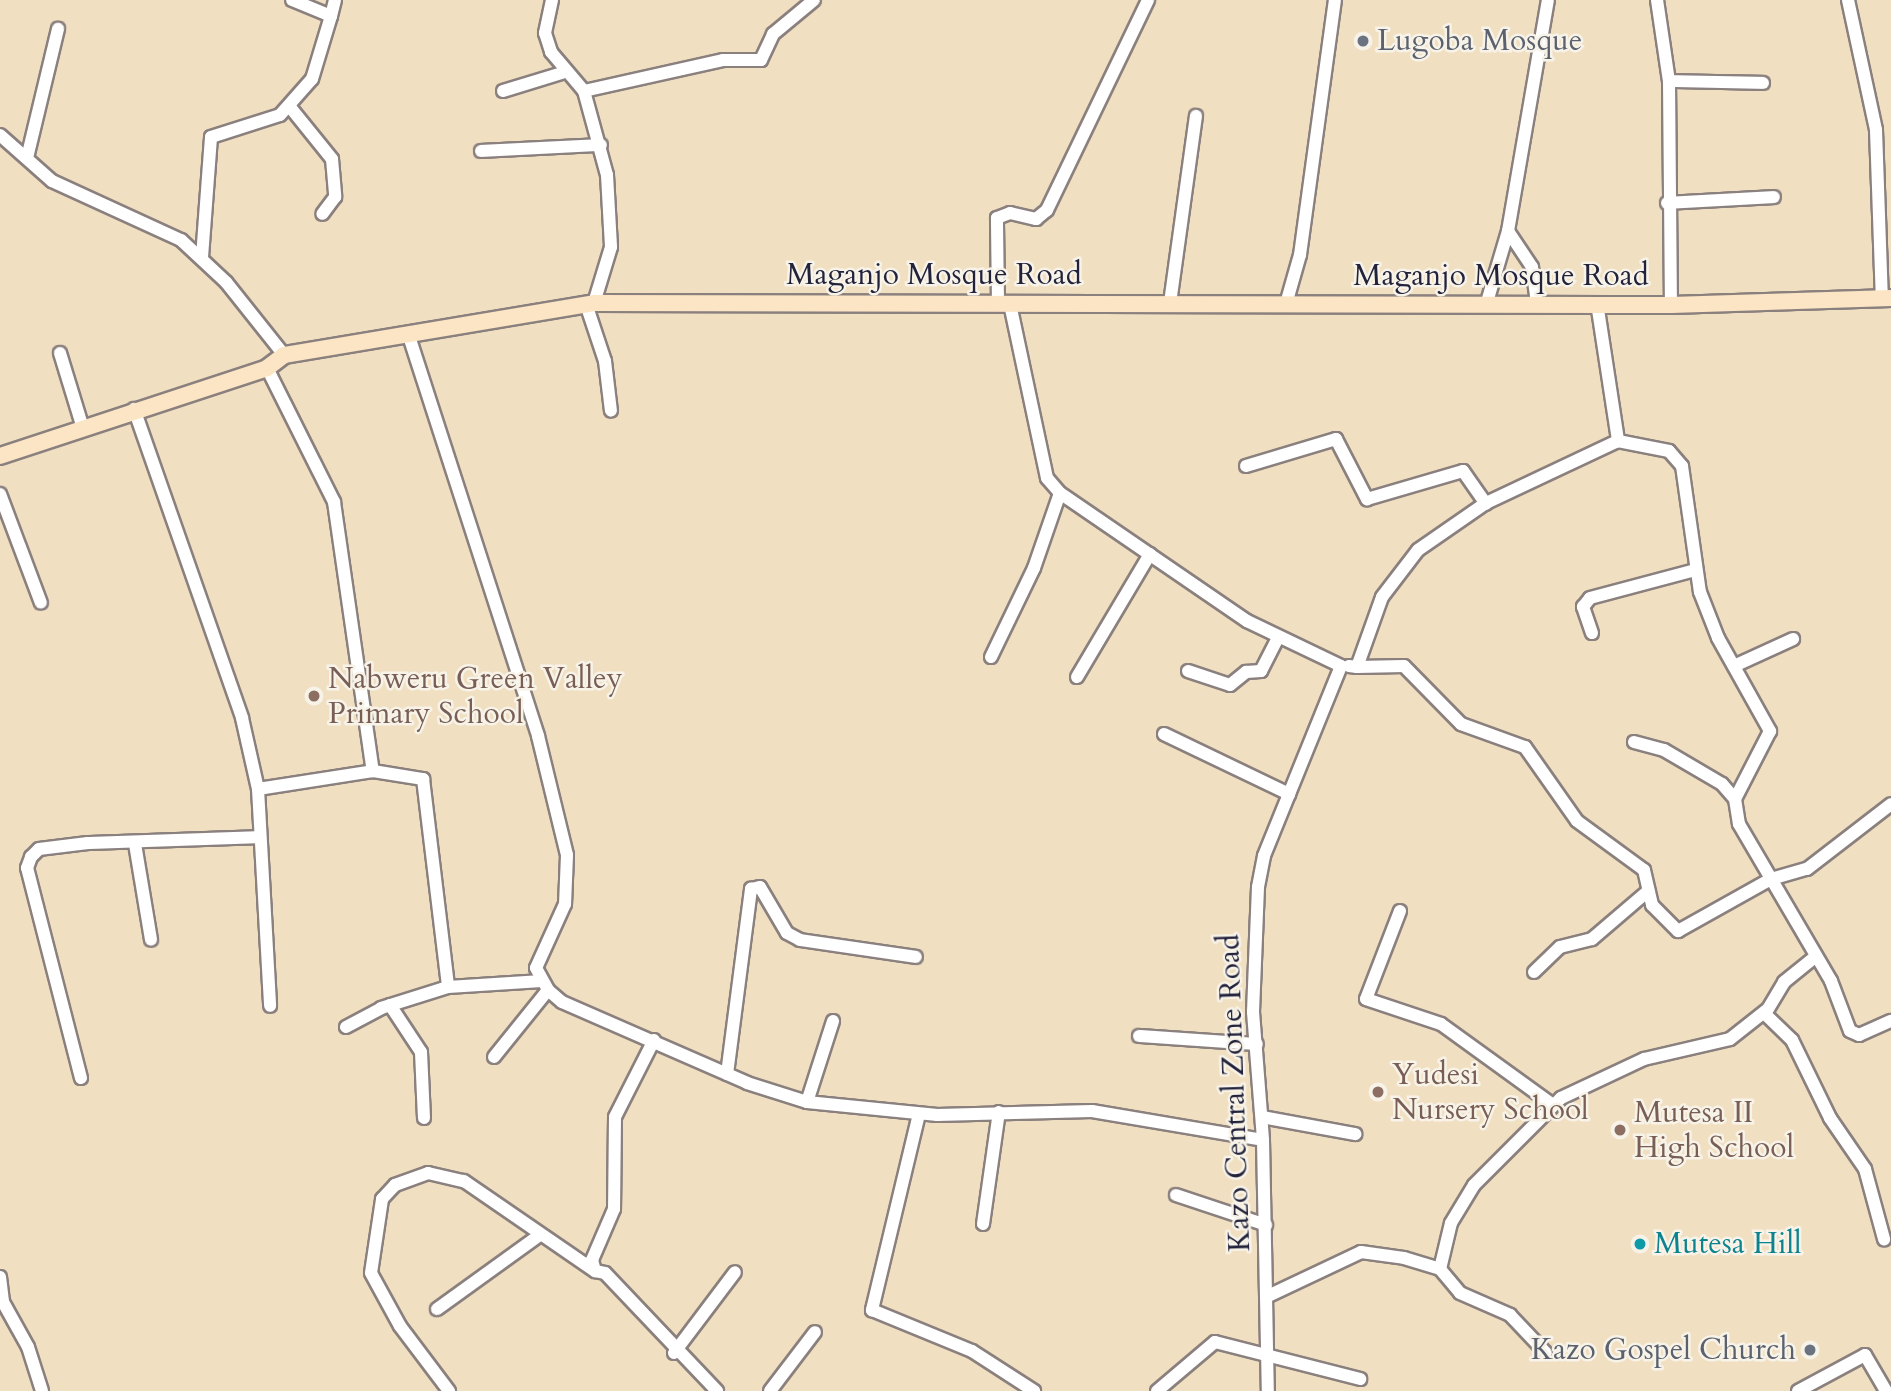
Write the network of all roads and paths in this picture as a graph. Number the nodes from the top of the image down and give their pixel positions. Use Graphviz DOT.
graph roads {
  1 [pos="292,0"];
  2 [pos="335,0"];
  3 [pos="552,0"];
  4 [pos="814,0"];
  5 [pos="1147,0"];
  6 [pos="1335,0"];
  7 [pos="1548,0"];
  8 [pos="1657,0"];
  9 [pos="1848,0"];
  10 [pos="331,16"];
  11 [pos="58,29"];
  12 [pos="562,73"];
  13 [pos="1669,81"];
  14 [pos="1763,83"];
  15 [pos="503,90"];
  16 [pos="584,92"];
  17 [pos="290,107"];
  18 [pos="1196,116"];
  19 [pos="0,135"];
  20 [pos="601,145"];
  21 [pos="481,151"];
  22 [pos="27,159"];
  23 [pos="1773,197"];
  24 [pos="1667,203"];
  25 [pos="322,214"];
  26 [pos="1508,231"];
  27 [pos="202,257"];
  28 [pos="1886,298"];
  29 [pos="1487,302"];
  30 [pos="1170,303"];
  31 [pos="1598,303"];
  32 [pos="590,304"];
  33 [pos="1004,304"];
  34 [pos="1286,304"];
  35 [pos="1537,304"];
  36 [pos="1671,305"];
  37 [pos="408,333"];
  38 [pos="60,353"];
  39 [pos="284,355"];
  40 [pos="267,368"];
  41 [pos="134,409"];
  42 [pos="611,411"];
  43 [pos="82,425"];
  44 [pos="1618,441"];
  45 [pos="0,456"];
  46 [pos="1246,466"];
  47 [pos="1060,493"];
  48 [pos="0,494"];
  49 [pos="1486,504"];
  50 [pos="1150,554"];
  51 [pos="1695,570"];
  52 [pos="41,603"];
  53 [pos="1592,633"];
  54 [pos="1278,637"];
  55 [pos="1793,639"];
  56 [pos="991,657"];
  57 [pos="1340,666"];
  58 [pos="1734,666"];
  59 [pos="1357,667"];
  60 [pos="1188,671"];
  61 [pos="1077,677"];
  62 [pos="1164,734"];
  63 [pos="1634,742"];
  64 [pos="373,771"];
  65 [pos="258,789"];
  66 [pos="1289,794"];
  67 [pos="1735,799"];
  68 [pos="1891,804"];
  69 [pos="257,837"];
  70 [pos="135,844"];
  71 [pos="1771,879"];
  72 [pos="1648,891"];
  73 [pos="1400,911"];
  74 [pos="151,940"];
  75 [pos="916,957"];
  76 [pos="1815,957"];
  77 [pos="1534,972"];
  78 [pos="545,986"];
  79 [pos="448,987"];
  80 [pos="390,1005"];
  81 [pos="270,1006"];
  82 [pos="1764,1013"];
  83 [pos="833,1021"];
  84 [pos="1891,1021"];
  85 [pos="346,1027"];
  86 [pos="1139,1036"];
  87 [pos="654,1040"];
  88 [pos="1256,1044"];
  89 [pos="494,1057"];
  90 [pos="727,1074"];
  91 [pos="81,1078"];
  92 [pos="807,1102"];
  93 [pos="1553,1105"];
  94 [pos="999,1112"];
  95 [pos="919,1114"];
  96 [pos="424,1118"];
  97 [pos="1262,1118"];
  98 [pos="1355,1134"];
  99 [pos="1263,1140"];
  100 [pos="1176,1195"];
  101 [pos="983,1224"];
  102 [pos="1266,1225"];
  103 [pos="537,1237"];
  104 [pos="1884,1240"];
  105 [pos="1440,1269"];
  106 [pos="594,1270"];
  107 [pos="735,1272"];
  108 [pos="0,1277"];
  109 [pos="1268,1296"];
  110 [pos="436,1309"];
  111 [pos="815,1332"];
  112 [pos="674,1353"];
  113 [pos="1546,1353"];
  114 [pos="1267,1357"];
  115 [pos="1360,1379"];
  116 [pos="42,1391"];
  117 [pos="449,1391"];
  118 [pos="717,1391"];
  119 [pos="770,1391"];
  120 [pos="1034,1391"];
  121 [pos="1157,1391"];
  122 [pos="1268,1391"];
  123 [pos="1798,1391"];
  124 [pos="1886,1391"];
  1 -- 10 [label="street"];
  2 -- 10 [label="street"];
  3 -- 12 [label="street"];
  4 -- 16 [label="street"];
  5 -- 33 [label="street"];
  6 -- 34 [label="street"];
  7 -- 26 [label="street"];
  8 -- 13 [label="street"];
  9 -- 28 [label="street"];
  10 -- 17 [label="street"];
  11 -- 22 [label="street"];
  12 -- 15 [label="street"];
  12 -- 16 [label="street"];
  13 -- 14 [label="street"];
  13 -- 24 [label="street"];
  16 -- 20 [label="street"];
  17 -- 25 [label="street"];
  17 -- 27 [label="street"];
  18 -- 30 [label="street"];
  19 -- 22 [label="street"];
  20 -- 21 [label="street"];
  20 -- 32 [label="street"];
  22 -- 27 [label="street"];
  23 -- 24 [label="street"];
  24 -- 36 [label="street"];
  26 -- 29 [label="street"];
  26 -- 35 [label="street"];
  27 -- 39 [label="street"];
  28 -- 36 [label="street, Maganjo Mosque Road"];
  29 -- 34 [label="street, Maganjo Mosque Road"];
  29 -- 35 [label="street, Maganjo Mosque Road"];
  30 -- 33 [label="street, Maganjo Mosque Road"];
  30 -- 34 [label="street, Maganjo Mosque Road"];
  31 -- 35 [label="street, Maganjo Mosque Road"];
  31 -- 36 [label="street, Maganjo Mosque Road"];
  31 -- 44 [label="street"];
  32 -- 33 [label="street, Maganjo Mosque Road"];
  32 -- 37 [label="street, Maganjo Mosque Road"];
  32 -- 42 [label="street"];
  33 -- 47 [label="street"];
  37 -- 39 [label="street, Maganjo Mosque Road"];
  37 -- 78 [label="street"];
  38 -- 43 [label="street"];
  39 -- 40 [label="street, Maganjo Mosque Road"];
  40 -- 41 [label="street, Maganjo Mosque Road"];
  40 -- 64 [label="street"];
  41 -- 43 [label="street, Maganjo Mosque Road"];
  41 -- 65 [label="street"];
  43 -- 45 [label="street, Maganjo Mosque Road"];
  44 -- 49 [label="street"];
  44 -- 51 [label="street"];
  46 -- 49 [label="street"];
  47 -- 50 [label="street"];
  47 -- 56 [label="street"];
  48 -- 52 [label="street"];
  49 -- 59 [label="street"];
  50 -- 54 [label="street"];
  50 -- 61 [label="street"];
  51 -- 53 [label="street"];
  51 -- 58 [label="street"];
  54 -- 57 [label="street"];
  54 -- 60 [label="street"];
  55 -- 58 [label="street"];
  57 -- 59 [label="street"];
  57 -- 66 [label="street, Kazo Central Zone Road"];
  58 -- 67 [label="street"];
  59 -- 72 [label="street"];
  62 -- 66 [label="street"];
  63 -- 67 [label="street"];
  64 -- 65 [label="street"];
  64 -- 79 [label="street"];
  65 -- 69 [label="street"];
  66 -- 88 [label="street, Kazo Central Zone Road"];
  67 -- 71 [label="street"];
  68 -- 71 [label="street"];
  69 -- 70 [label="street"];
  69 -- 81 [label="street"];
  70 -- 74 [label="street"];
  70 -- 91 [label="street"];
  71 -- 72 [label="street"];
  71 -- 76 [label="street"];
  72 -- 77 [label="street"];
  73 -- 93 [label="street"];
  75 -- 90 [label="street"];
  76 -- 82 [label="street"];
  76 -- 84 [label="street"];
  78 -- 79 [label="street"];
  78 -- 87 [label="street"];
  78 -- 89 [label="street"];
  79 -- 80 [label="street"];
  80 -- 85 [label="street"];
  80 -- 96 [label="street"];
  82 -- 93 [label="street"];
  82 -- 104 [label="street"];
  83 -- 92 [label="street"];
  86 -- 88 [label="street"];
  87 -- 90 [label="street"];
  87 -- 106 [label="street"];
  88 -- 97 [label="street, Kazo Central Zone Road"];
  90 -- 92 [label="street"];
  92 -- 95 [label="street"];
  93 -- 105 [label="street"];
  94 -- 95 [label="street"];
  94 -- 99 [label="street"];
  94 -- 101 [label="street"];
  95 -- 120 [label="street"];
  97 -- 98 [label="street"];
  97 -- 99 [label="street, Kazo Central Zone Road"];
  99 -- 102 [label="street, Kazo Central Zone Road"];
  100 -- 102 [label="street"];
  102 -- 109 [label="street, Kazo Central Zone Road"];
  103 -- 106 [label="street"];
  103 -- 110 [label="street"];
  103 -- 117 [label="street"];
  105 -- 109 [label="street"];
  105 -- 113 [label="street"];
  106 -- 112 [label="street"];
  107 -- 112 [label="street"];
  108 -- 116 [label="street"];
  109 -- 114 [label="street, Kazo Central Zone Road"];
  111 -- 119 [label="street"];
  112 -- 118 [label="street"];
  114 -- 115 [label="street"];
  114 -- 121 [label="street"];
  114 -- 122 [label="street, Kazo Central Zone Road"];
  123 -- 124 [label="street"];
}
